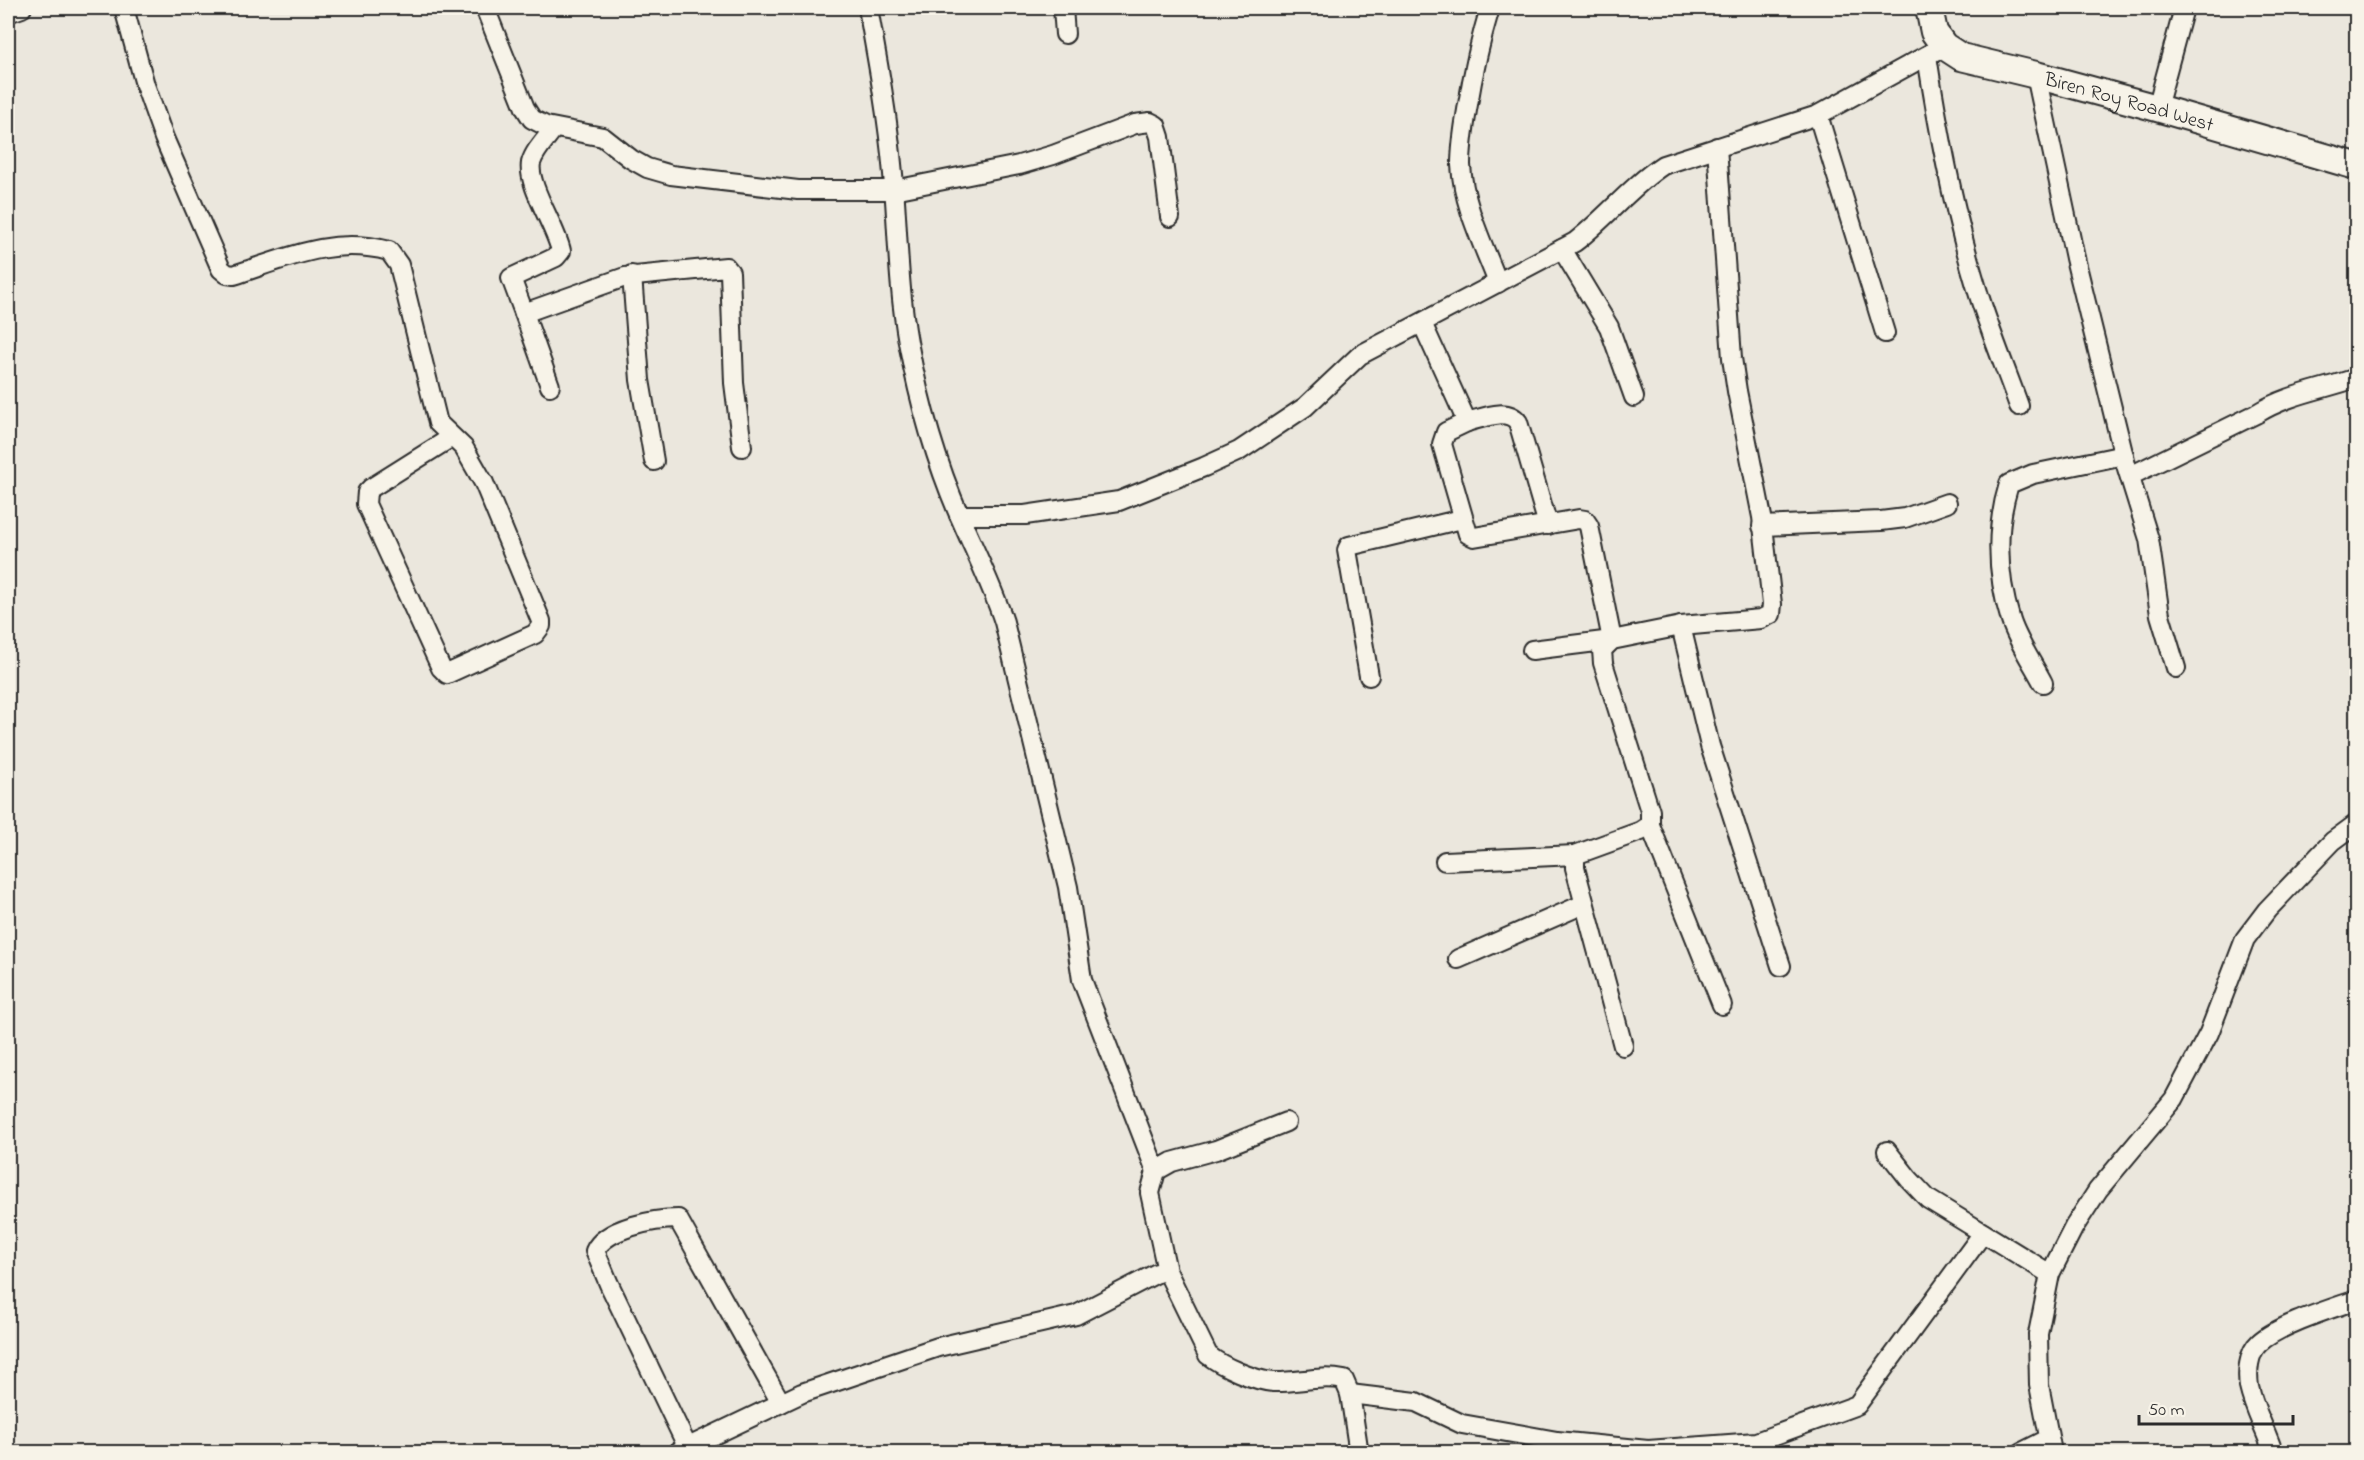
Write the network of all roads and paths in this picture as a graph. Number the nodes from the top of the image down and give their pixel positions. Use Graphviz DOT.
graph roads {
  1 [pos="22,8"];
  2 [pos="124,8"];
  3 [pos="484,8"];
  4 [pos="868,8"];
  5 [pos="1063,8"];
  6 [pos="1490,8"];
  7 [pos="1929,8"];
  8 [pos="2184,8"];
  9 [pos="8,14"];
  10 [pos="1065,34"];
  11 [pos="1935,51"];
  12 [pos="2036,75"];
  13 [pos="2157,108"];
  14 [pos="1818,115"];
  15 [pos="554,128"];
  16 [pos="1717,147"];
  17 [pos="2356,166"];
  18 [pos="894,190"];
  19 [pos="1170,217"];
  20 [pos="1562,249"];
  21 [pos="632,275"];
  22 [pos="1498,283"];
  23 [pos="525,313"];
  24 [pos="1422,323"];
  25 [pos="1885,333"];
  26 [pos="2356,378"];
  27 [pos="550,386"];
  28 [pos="1634,398"];
  29 [pos="2019,406"];
  30 [pos="1467,422"];
  31 [pos="452,437"];
  32 [pos="742,447"];
  33 [pos="2124,455"];
  34 [pos="654,461"];
  35 [pos="2130,476"];
  36 [pos="1947,503"];
  37 [pos="959,515"];
  38 [pos="1462,519"];
  39 [pos="1548,525"];
  40 [pos="1762,526"];
  41 [pos="1681,626"];
  42 [pos="1612,640"];
  43 [pos="1532,650"];
  44 [pos="2176,668"];
  45 [pos="1369,676"];
  46 [pos="2043,683"];
  47 [pos="2356,824"];
  48 [pos="1650,825"];
  49 [pos="1575,855"];
  50 [pos="1445,861"];
  51 [pos="1584,904"];
  52 [pos="1458,959"];
  53 [pos="1781,966"];
  54 [pos="1722,1005"];
  55 [pos="1623,1046"];
  56 [pos="1286,1122"];
  57 [pos="1887,1151"];
  58 [pos="1156,1171"];
  59 [pos="1983,1233"];
  60 [pos="1167,1271"];
  61 [pos="2050,1274"];
  62 [pos="2356,1300"];
  63 [pos="1350,1394"];
  64 [pos="781,1403"];
  65 [pos="2050,1446"];
  66 [pos="683,1450"];
  67 [pos="1357,1452"];
  68 [pos="2022,1452"];
  69 [pos="2273,1452"];
  1 -- 9 [label="street"];
  2 -- 31 [label="street"];
  3 -- 15 [label="street"];
  4 -- 18 [label="street"];
  5 -- 10 [label="street"];
  6 -- 22 [label="street"];
  7 -- 11 [label="main road"];
  8 -- 13 [label="street"];
  11 -- 12 [label="main road, Biren Roy Road West"];
  11 -- 14 [label="street"];
  11 -- 29 [label="street"];
  12 -- 13 [label="main road, Biren Roy Road West"];
  12 -- 33 [label="street"];
  13 -- 17 [label="main road, Biren Roy Road West"];
  14 -- 16 [label="street"];
  14 -- 25 [label="street"];
  15 -- 18 [label="street"];
  15 -- 23 [label="street"];
  16 -- 20 [label="street"];
  16 -- 40 [label="street"];
  18 -- 19 [label="street"];
  18 -- 37 [label="street"];
  20 -- 22 [label="street"];
  20 -- 28 [label="street"];
  21 -- 23 [label="street"];
  21 -- 32 [label="street"];
  21 -- 34 [label="street"];
  22 -- 24 [label="street"];
  23 -- 27 [label="street"];
  24 -- 30 [label="street"];
  24 -- 37 [label="street"];
  26 -- 35 [label="street"];
  30 -- 38 [label="street"];
  30 -- 39 [label="street"];
  31 -- 31 [label="street"];
  33 -- 35 [label="street"];
  33 -- 46 [label="street"];
  35 -- 44 [label="street"];
  36 -- 40 [label="street"];
  37 -- 58 [label="street"];
  38 -- 39 [label="street"];
  38 -- 45 [label="street"];
  39 -- 42 [label="street"];
  40 -- 41 [label="street"];
  41 -- 42 [label="street"];
  41 -- 53 [label="street"];
  42 -- 43 [label="street"];
  42 -- 48 [label="street"];
  47 -- 61 [label="street"];
  48 -- 49 [label="street"];
  48 -- 54 [label="street"];
  49 -- 50 [label="street"];
  49 -- 51 [label="street"];
  51 -- 52 [label="street"];
  51 -- 55 [label="street"];
  56 -- 58 [label="street"];
  57 -- 59 [label="street"];
  58 -- 60 [label="street"];
  59 -- 61 [label="street"];
  59 -- 63 [label="street"];
  60 -- 63 [label="street"];
  60 -- 64 [label="street"];
  61 -- 65 [label="street"];
  62 -- 69 [label="street"];
  63 -- 67 [label="street"];
  64 -- 66 [label="street"];
  64 -- 66 [label="street"];
  65 -- 68 [label="street"];
}
